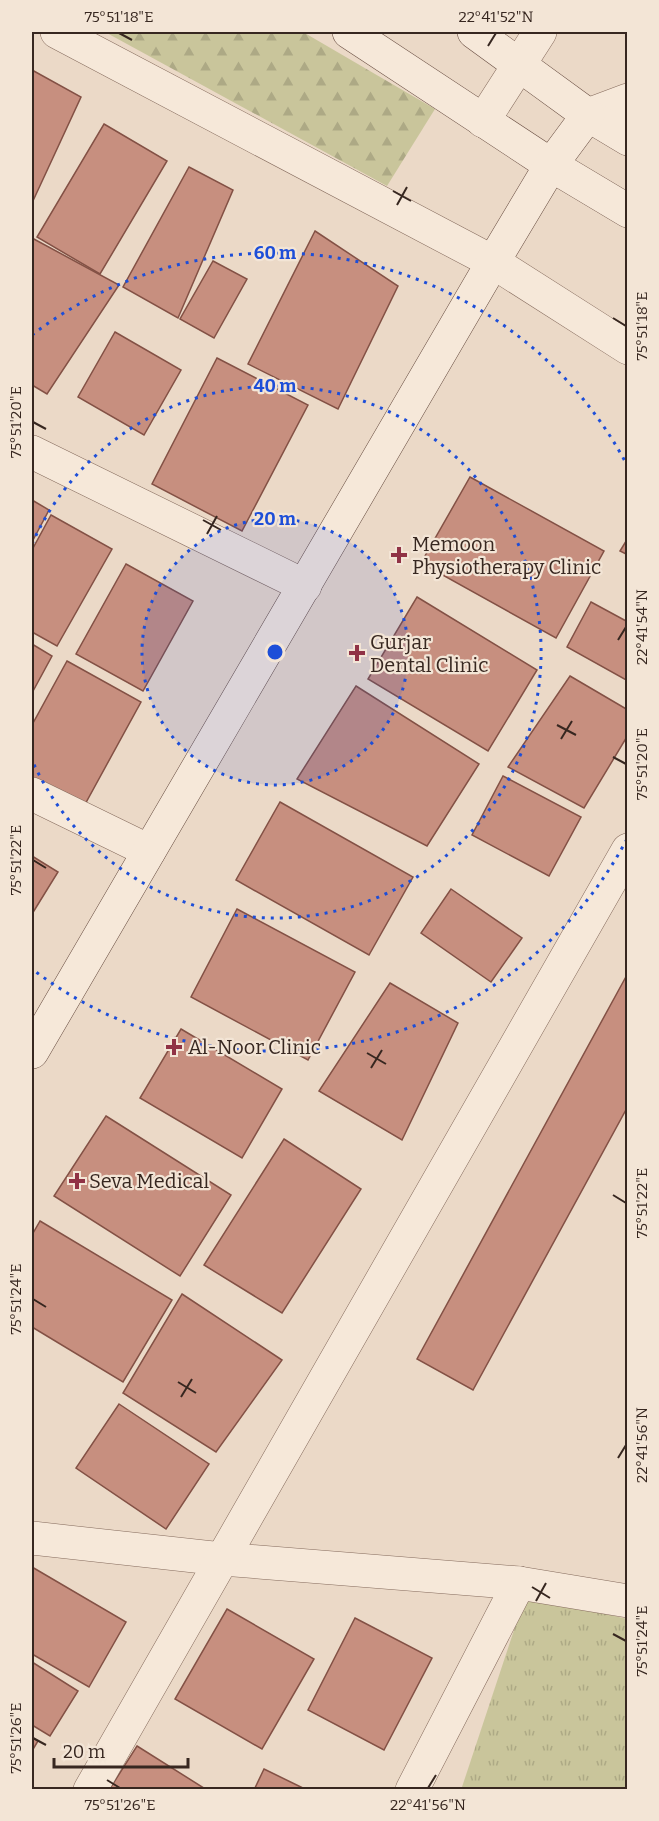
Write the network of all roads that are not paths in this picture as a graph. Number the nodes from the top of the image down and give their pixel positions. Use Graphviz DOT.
graph roads {
  1 [pos="57,32"];
  2 [pos="349,32"];
  3 [pos="474,32"];
  4 [pos="540,32"];
  5 [pos="522,64"];
  6 [pos="627,100"];
  7 [pos="588,115"];
  8 [pos="483,121"];
  9 [pos="627,139"];
  10 [pos="551,165"];
  11 [pos="627,211"];
  12 [pos="493,262"];
  13 [pos="627,348"];
  14 [pos="32,452"];
  15 [pos="304,586"];
  16 [pos="32,794"];
  17 [pos="627,850"];
  18 [pos="149,851"];
  19 [pos="32,1052"];
  20 [pos="32,1538"];
  21 [pos="222,1559"];
  22 [pos="519,1583"];
  23 [pos="627,1601"];
  24 [pos="90,1790"];
  25 [pos="412,1790"];
  1 -- 12 [label="street"];
  2 -- 8 [label="street"];
  3 -- 5 [label="street"];
  4 -- 5 [label="street"];
  5 -- 7 [label="street"];
  5 -- 8 [label="street"];
  6 -- 7 [label="street"];
  7 -- 9 [label="street"];
  7 -- 10 [label="street"];
  8 -- 10 [label="street"];
  10 -- 11 [label="street"];
  10 -- 12 [label="street"];
  12 -- 13 [label="street"];
  12 -- 15 [label="street"];
  14 -- 15 [label="street"];
  15 -- 18 [label="street"];
  16 -- 18 [label="street"];
  17 -- 21 [label="street"];
  18 -- 19 [label="street"];
  20 -- 21 [label="street"];
  21 -- 22 [label="street"];
  21 -- 24 [label="street"];
  22 -- 23 [label="street"];
  22 -- 25 [label="street"];
}
